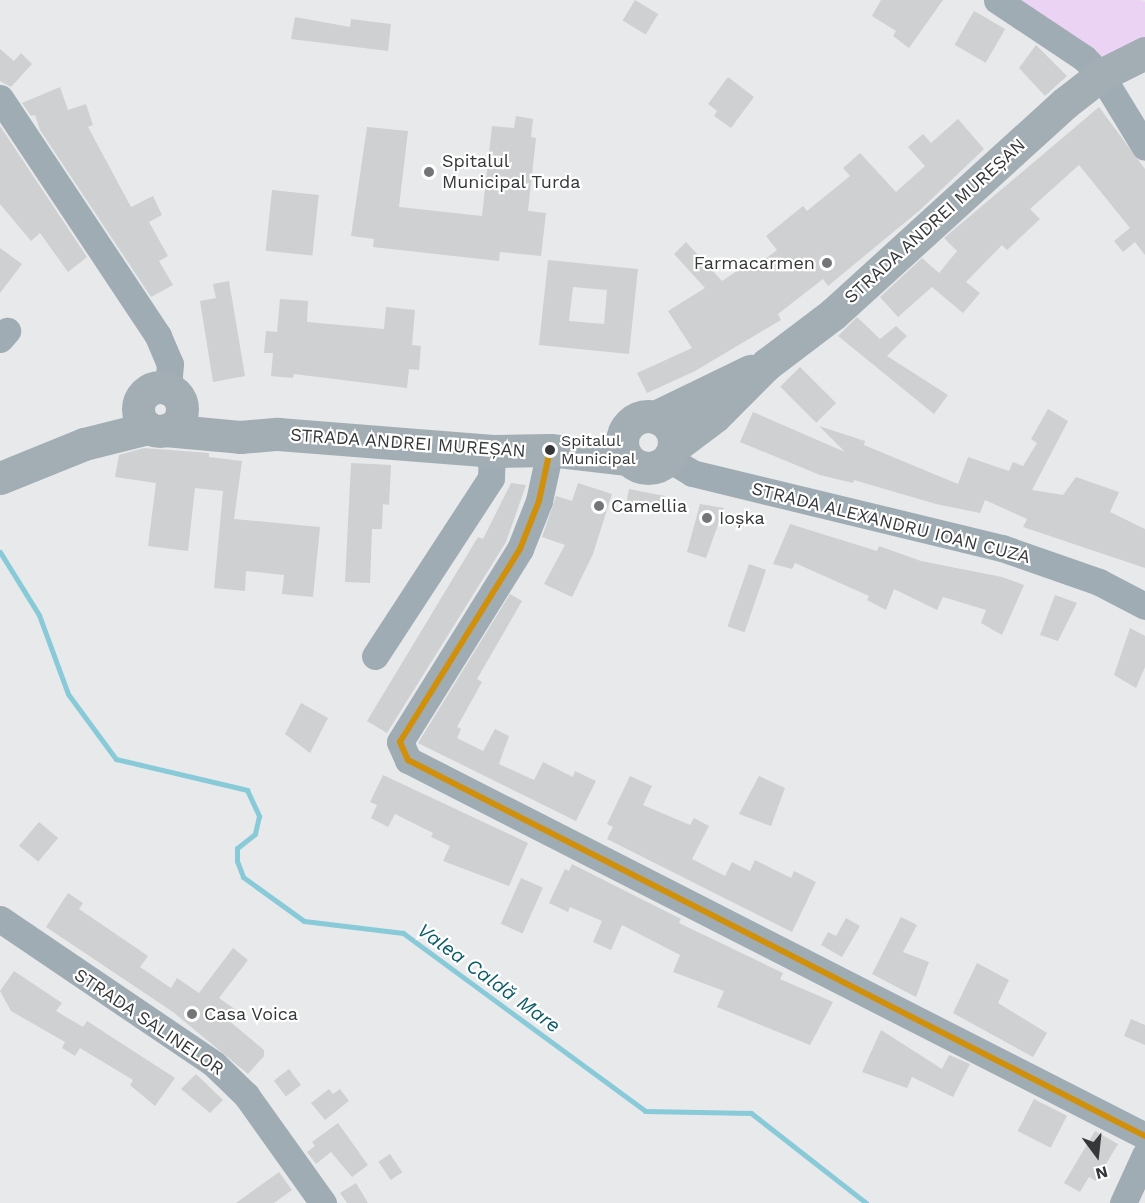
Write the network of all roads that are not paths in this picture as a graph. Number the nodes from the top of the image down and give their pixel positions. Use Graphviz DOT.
graph roads {
  1 [pos="997,0"];
  2 [pos="1145,53"];
  3 [pos="1101,75"];
  4 [pos="0,98"];
  5 [pos="1145,147"];
  6 [pos="767,364"];
  7 [pos="160,409"];
  8 [pos="655,417"];
  9 [pos="625,446"];
  10 [pos="492,451"];
  11 [pos="544,451"];
  12 [pos="671,453"];
  13 [pos="14,472"];
  14 [pos="1145,606"];
  15 [pos="375,656"];
  16 [pos="3,931"];
  17 [pos="1145,1136"];
  18 [pos="1145,1155"];
  19 [pos="323,1203"];
  20 [pos="1123,1203"];
  1 -- 3 [label="street"];
  2 -- 3 [label="main road, STRADA ANDREI MUREȘAN"];
  3 -- 5 [label="street"];
  3 -- 6 [label="main road, STRADA ANDREI MUREȘAN"];
  4 -- 7 [label="street"];
  6 -- 8 [label="main road, STRADA ANDREI MUREȘAN"];
  6 -- 12 [label="main road, STRADA ANDREI MUREȘAN"];
  7 -- 10 [label="main road, STRADA ANDREI MUREȘAN"];
  7 -- 13 [label="main road, STRADA ANDREI MUREȘAN"];
  8 -- 9 [label="main road"];
  8 -- 12 [label="main road"];
  9 -- 11 [label="main road, STRADA ANDREI MUREȘAN"];
  9 -- 12 [label="main road"];
  10 -- 11 [label="main road, STRADA ANDREI MUREȘAN"];
  10 -- 15 [label="street"];
  11 -- 17 [label="street"];
  12 -- 14 [label="street, STRADA ALEXANDRU IOAN CUZA"];
  16 -- 19 [label="street, STRADA SALINELOR"];
  18 -- 20 [label="street"];
}
